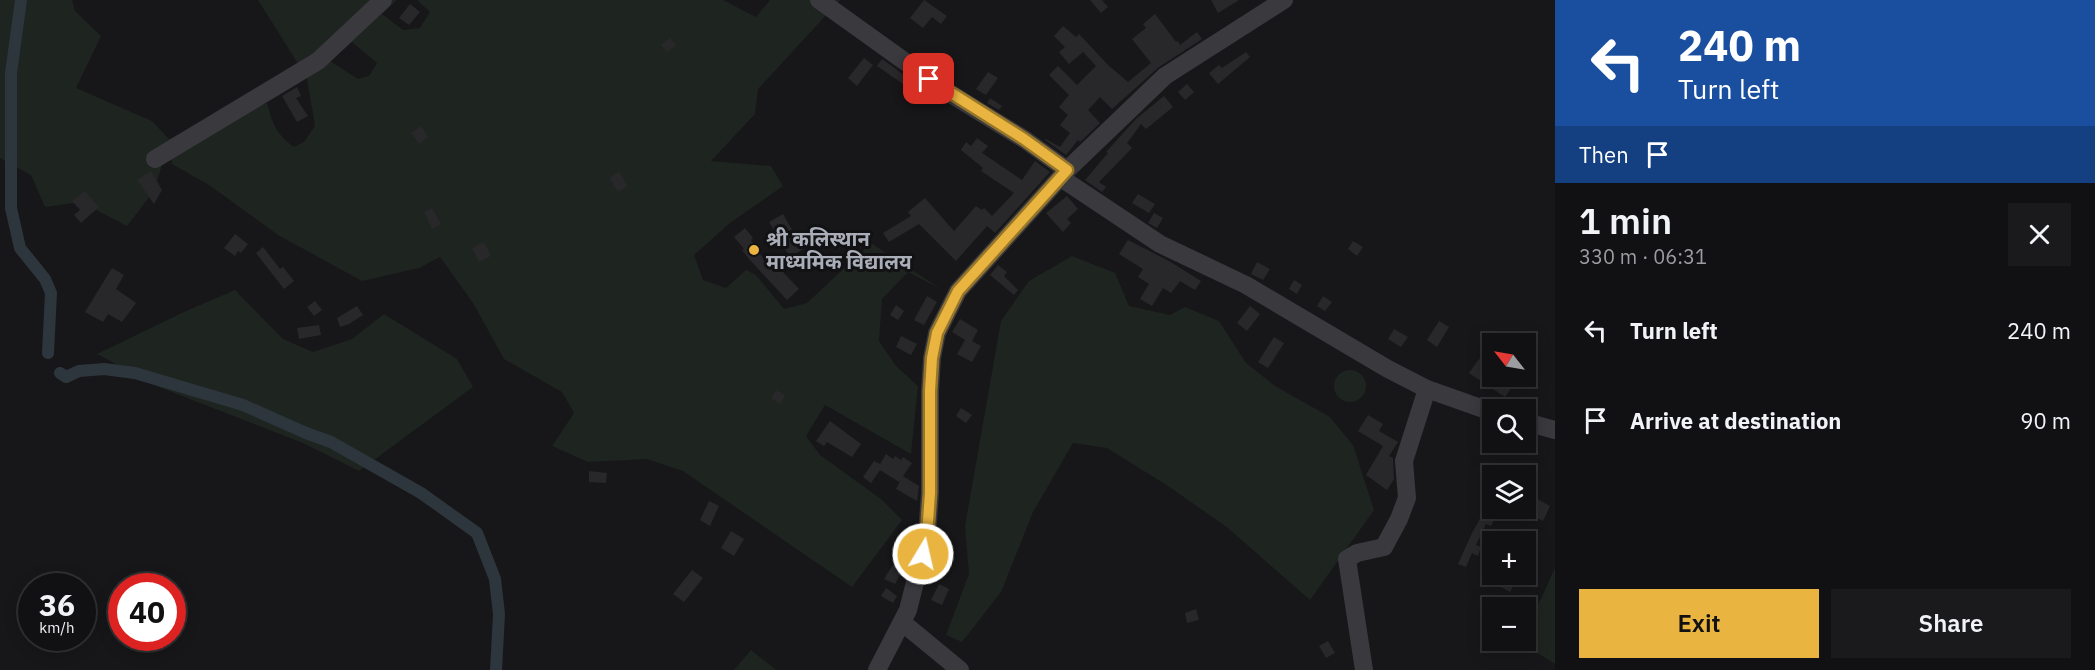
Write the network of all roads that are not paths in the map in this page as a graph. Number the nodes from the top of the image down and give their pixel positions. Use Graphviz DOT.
graph roads {
  1 [pos="382,0"];
  2 [pos="1284,0"];
  3 [pos="830,3"];
  4 [pos="155,159"];
  5 [pos="1064,174"];
  6 [pos="1427,389"];
  7 [pos="1482,408"];
  8 [pos="1536,425"];
  9 [pos="1555,430"];
  10 [pos="903,623"];
  11 [pos="877,670"];
  12 [pos="960,670"];
  13 [pos="1364,670"];
  1 -- 4 [label="street"];
  2 -- 5 [label="street"];
  3 -- 5 [label="street"];
  5 -- 6 [label="street"];
  5 -- 10 [label="street"];
  6 -- 7 [label="street"];
  6 -- 13 [label="street"];
  8 -- 9 [label="street"];
  10 -- 11 [label="street"];
  10 -- 12 [label="street"];
}
